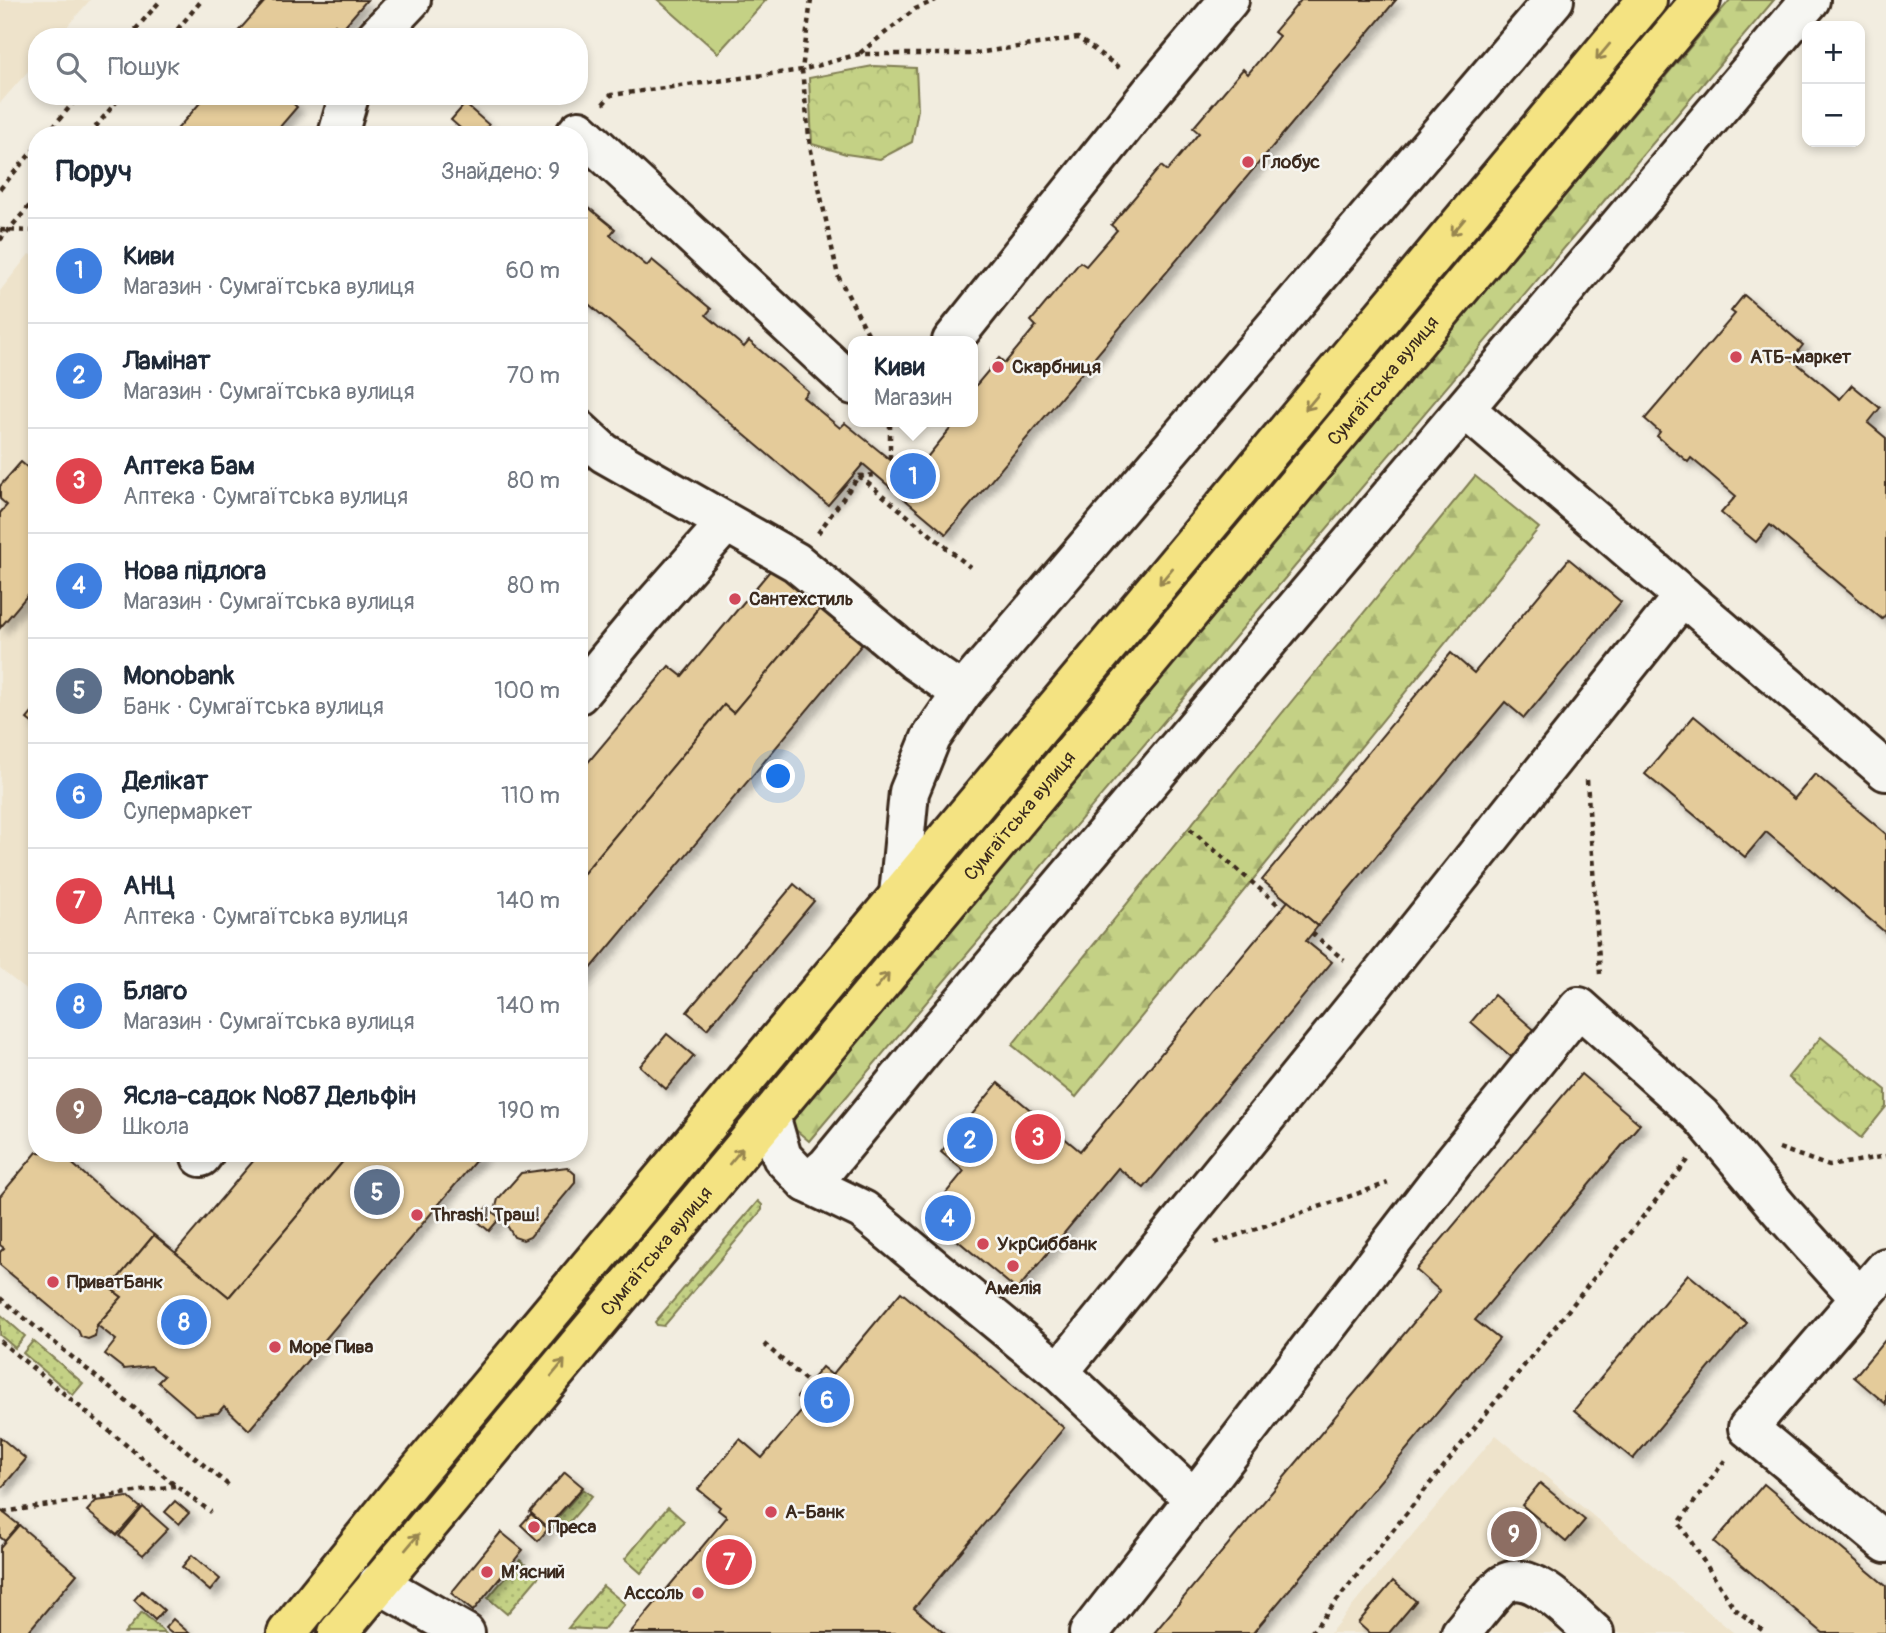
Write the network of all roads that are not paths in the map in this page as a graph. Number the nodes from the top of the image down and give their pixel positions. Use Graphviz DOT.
graph roads {
  1 [pos="411,0"];
  2 [pos="1229,0"];
  3 [pos="1554,0"];
  4 [pos="1647,0"];
  5 [pos="1701,0"];
  6 [pos="1810,0"];
  7 [pos="385,28"];
  8 [pos="346,105"];
  9 [pos="341,126"];
  10 [pos="588,143"];
  11 [pos="956,336"];
  12 [pos="848,381"];
  13 [pos="1465,409"];
  14 [pos="588,438"];
  15 [pos="726,523"];
  16 [pos="1683,596"];
  17 [pos="588,683"];
  18 [pos="962,693"];
  19 [pos="1886,771"];
  20 [pos="899,895"];
  21 [pos="770,1115"];
  22 [pos="807,1183"];
  23 [pos="1886,1268"];
  24 [pos="1859,1297"];
  25 [pos="1059,1372"];
  26 [pos="1195,1499"];
  27 [pos="1886,1543"];
  28 [pos="378,1583"];
  29 [pos="287,1633"];
  30 [pos="338,1633"];
  31 [pos="465,1633"];
  32 [pos="1089,1633"];
  33 [pos="1461,1633"];
  34 [pos="1594,1633"];
  1 -- 7 [label="lane"];
  2 -- 11 [label="lane"];
  3 -- 18 [label="lane"];
  4 -- 20 [label="main road, one-way"];
  21 -- 5 [label="main road, Сумгаїтська вулиця, one-way"];
  6 -- 13 [label="lane"];
  8 -- 9 [label="lane"];
  10 -- 12 [label="lane"];
  13 -- 16 [label="lane"];
  13 -- 22 [label="lane"];
  14 -- 15 [label="lane"];
  15 -- 17 [label="lane"];
  15 -- 18 [label="lane"];
  16 -- 19 [label="lane"];
  16 -- 25 [label="lane"];
  18 -- 20 [label="lane"];
  20 -- 29 [label="main road"];
  21 -- 22 [label="lane"];
  28 -- 21 [label="main road, Сумгаїтська вулиця, one-way"];
  22 -- 25 [label="lane"];
  23 -- 24 [label="lane"];
  24 -- 26 [label="lane"];
  24 -- 27 [label="lane"];
  25 -- 26 [label="lane"];
  26 -- 32 [label="lane"];
  28 -- 30 [label="main road, Сумгаїтська вулиця"];
  28 -- 31 [label="lane"];
  33 -- 34 [label="lane"];
}
